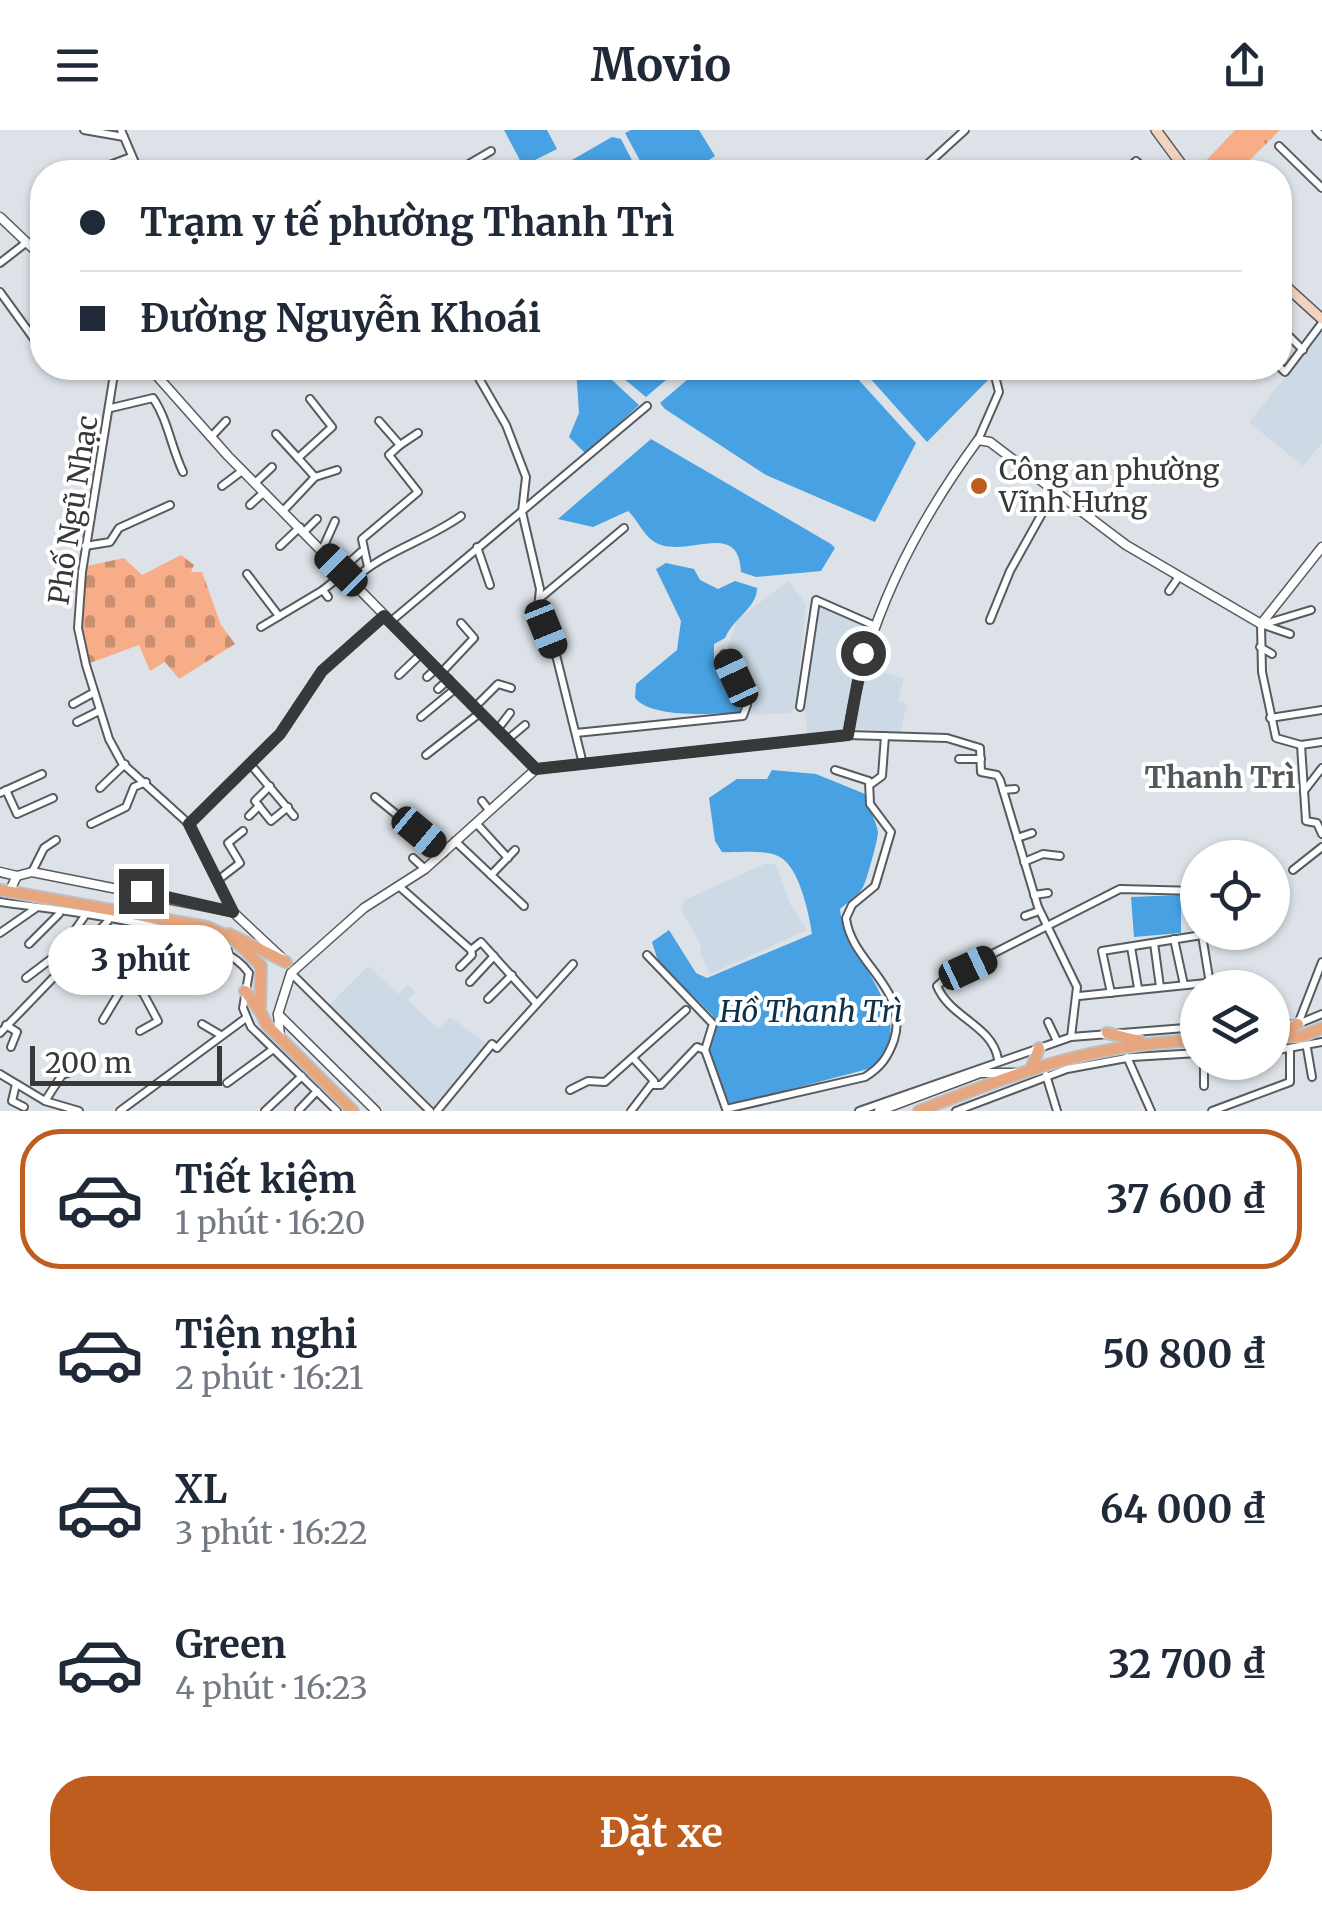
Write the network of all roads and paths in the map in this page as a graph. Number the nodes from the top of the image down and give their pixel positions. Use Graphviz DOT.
graph roads {
  1 [pos="84,130"];
  2 [pos="965,130"];
  3 [pos="1156,130"];
  4 [pos="1316,130"];
  5 [pos="122,133"];
  6 [pos="1322,136"];
  7 [pos="1279,146"];
  8 [pos="492,150"];
  9 [pos="132,157"];
  10 [pos="124,160"];
  11 [pos="133,160"];
  12 [pos="475,160"];
  13 [pos="932,160"];
  14 [pos="1178,160"];
  15 [pos="1322,188"];
  16 [pos="0,218"];
  17 [pos="28,242"];
  18 [pos="0,263"];
  19 [pos="0,292"];
  20 [pos="1292,292"];
  21 [pos="1322,321"];
  22 [pos="30,333"];
  23 [pos="1292,339"];
  24 [pos="1303,350"];
  25 [pos="1292,360"];
  26 [pos="114,380"];
  27 [pos="161,380"];
  28 [pos="480,380"];
  29 [pos="996,380"];
  30 [pos="310,399"];
  31 [pos="647,406"];
  32 [pos="111,408"];
  33 [pos="379,421"];
  34 [pos="226,422"];
  35 [pos="418,433"];
  36 [pos="276,434"];
  37 [pos="212,437"];
  38 [pos="978,440"];
  39 [pos="400,445"];
  40 [pos="298,458"];
  41 [pos="272,467"];
  42 [pos="337,470"];
  43 [pos="242,471"];
  44 [pos="183,472"];
  45 [pos="315,477"];
  46 [pos="254,483"];
  47 [pos="222,486"];
  48 [pos="264,492"];
  49 [pos="1054,492"];
  50 [pos="170,504"];
  51 [pos="250,505"];
  52 [pos="283,510"];
  53 [pos="522,512"];
  54 [pos="461,516"];
  55 [pos="317,519"];
  56 [pos="335,521"];
  57 [pos="624,528"];
  58 [pos="302,530"];
  59 [pos="85,546"];
  60 [pos="280,546"];
  61 [pos="477,547"];
  62 [pos="1322,547"];
  63 [pos="322,550"];
  64 [pos="361,552"];
  65 [pos="368,567"];
  66 [pos="343,571"];
  67 [pos="247,574"];
  68 [pos="1178,578"];
  69 [pos="352,581"];
  70 [pos="490,585"];
  71 [pos="1168,592"];
  72 [pos="538,600"];
  73 [pos="1311,610"];
  74 [pos="278,616"];
  75 [pos="388,618"];
  76 [pos="990,620"];
  77 [pos="460,622"];
  78 [pos="1262,624"];
  79 [pos="873,625"];
  80 [pos="260,627"];
  81 [pos="1290,634"];
  82 [pos="1260,647"];
  83 [pos="422,653"];
  84 [pos="724,654"];
  85 [pos="1272,654"];
  86 [pos="442,673"];
  87 [pos="399,675"];
  88 [pos="427,677"];
  89 [pos="456,688"];
  90 [pos="512,688"];
  91 [pos="438,689"];
  92 [pos="93,694"];
  93 [pos="73,704"];
  94 [pos="800,707"];
  95 [pos="478,710"];
  96 [pos="1322,710"];
  97 [pos="100,712"];
  98 [pos="510,714"];
  99 [pos="421,717"];
  100 [pos="1270,718"];
  101 [pos="77,722"];
  102 [pos="525,725"];
  103 [pos="496,731"];
  104 [pos="576,733"];
  105 [pos="848,735"];
  106 [pos="884,736"];
  107 [pos="507,740"];
  108 [pos="1322,742"];
  109 [pos="1301,746"];
  110 [pos="426,755"];
  111 [pos="959,758"];
  112 [pos="981,759"];
  113 [pos="125,764"];
  114 [pos="251,764"];
  115 [pos="583,764"];
  116 [pos="1322,768"];
  117 [pos="536,769"];
  118 [pos="835,770"];
  119 [pos="42,774"];
  120 [pos="146,782"];
  121 [pos="871,784"];
  122 [pos="270,786"];
  123 [pos="100,788"];
  124 [pos="1015,789"];
  125 [pos="1003,790"];
  126 [pos="3,791"];
  127 [pos="1303,792"];
  128 [pos="375,797"];
  129 [pos="53,798"];
  130 [pos="482,801"];
  131 [pos="259,806"];
  132 [pos="288,808"];
  133 [pos="489,810"];
  134 [pos="249,816"];
  135 [pos="294,816"];
  136 [pos="476,823"];
  137 [pos="91,824"];
  138 [pos="189,824"];
  139 [pos="243,831"];
  140 [pos="1032,833"];
  141 [pos="1322,834"];
  142 [pos="1017,838"];
  143 [pos="56,840"];
  144 [pos="456,841"];
  145 [pos="1322,848"];
  146 [pos="515,850"];
  147 [pos="444,852"];
  148 [pos="1060,856"];
  149 [pos="413,858"];
  150 [pos="508,858"];
  151 [pos="1024,862"];
  152 [pos="425,869"];
  153 [pos="1293,870"];
  154 [pos="0,872"];
  155 [pos="32,872"];
  156 [pos="491,875"];
  157 [pos="17,876"];
  158 [pos="218,880"];
  159 [pos="401,888"];
  160 [pos="5,890"];
  161 [pos="1180,891"];
  162 [pos="1048,893"];
  163 [pos="1034,895"];
  164 [pos="0,902"];
  165 [pos="524,906"];
  166 [pos="37,908"];
  167 [pos="1039,911"];
  168 [pos="233,912"];
  169 [pos="60,914"];
  170 [pos="1025,916"];
  171 [pos="84,917"];
  172 [pos="108,920"];
  173 [pos="158,928"];
  174 [pos="1047,930"];
  175 [pos="0,933"];
  176 [pos="226,934"];
  177 [pos="1174,939"];
  178 [pos="1154,943"];
  179 [pos="29,944"];
  180 [pos="1131,946"];
  181 [pos="471,950"];
  182 [pos="228,952"];
  183 [pos="646,955"];
  184 [pos="494,956"];
  185 [pos="1322,962"];
  186 [pos="573,964"];
  187 [pos="288,967"];
  188 [pos="460,968"];
  189 [pos="1181,970"];
  190 [pos="1208,970"];
  191 [pos="512,974"];
  192 [pos="26,978"];
  193 [pos="470,982"];
  194 [pos="127,983"];
  195 [pos="1180,985"];
  196 [pos="198,986"];
  197 [pos="1160,987"];
  198 [pos="1138,988"];
  199 [pos="245,991"];
  200 [pos="1111,993"];
  201 [pos="1079,996"];
  202 [pos="488,999"];
  203 [pos="536,1003"];
  204 [pos="686,1010"];
  205 [pos="260,1011"];
  206 [pos="278,1014"];
  207 [pos="1322,1014"];
  208 [pos="246,1018"];
  209 [pos="103,1020"];
  210 [pos="1048,1022"];
  211 [pos="6,1024"];
  212 [pos="202,1024"];
  213 [pos="1290,1024"];
  214 [pos="1298,1024"];
  215 [pos="1180,1028"];
  216 [pos="1290,1028"];
  217 [pos="1322,1028"];
  218 [pos="140,1031"];
  219 [pos="0,1033"];
  220 [pos="1107,1033"];
  221 [pos="220,1034"];
  222 [pos="1290,1036"];
  223 [pos="1071,1037"];
  224 [pos="281,1040"];
  225 [pos="1180,1041"];
  226 [pos="1056,1042"];
  227 [pos="1147,1042"];
  228 [pos="1322,1042"];
  229 [pos="10,1047"];
  230 [pos="1039,1048"];
  231 [pos="1306,1048"];
  232 [pos="272,1050"];
  233 [pos="705,1050"];
  234 [pos="1290,1050"];
  235 [pos="1180,1054"];
  236 [pos="633,1058"];
  237 [pos="1127,1058"];
  238 [pos="998,1059"];
  239 [pos="1032,1067"];
  240 [pos="73,1071"];
  241 [pos="978,1071"];
  242 [pos="1017,1073"];
  243 [pos="0,1074"];
  244 [pos="1046,1075"];
  245 [pos="302,1076"];
  246 [pos="1312,1077"];
  247 [pos="1204,1080"];
  248 [pos="1290,1080"];
  249 [pos="227,1083"];
  250 [pos="16,1084"];
  251 [pos="653,1085"];
  252 [pos="1204,1086"];
  253 [pos="570,1090"];
  254 [pos="317,1091"];
  255 [pos="45,1101"];
  256 [pos="24,1107"];
  257 [pos="967,1109"];
  258 [pos="299,1110"];
  259 [pos="78,1111"];
  260 [pos="121,1111"];
  261 [pos="265,1111"];
  262 [pos="337,1111"];
  263 [pos="354,1111"];
  264 [pos="376,1111"];
  265 [pos="434,1111"];
  266 [pos="631,1111"];
  267 [pos="860,1111"];
  268 [pos="879,1111"];
  269 [pos="919,1111"];
  270 [pos="956,1111"];
  271 [pos="1056,1111"];
  272 [pos="1151,1111"];
  273 [pos="1212,1111"];
  1 -- 5 [label="street"];
  2 -- 13 [label="street"];
  3 -- 14 [label="main road"];
  4 -- 6 [label="street"];
  5 -- 9 [label="street"];
  7 -- 15 [label="street"];
  8 -- 12 [label="street"];
  9 -- 10 [label="street"];
  9 -- 11 [label="street"];
  16 -- 17 [label="street"];
  17 -- 18 [label="street"];
  19 -- 22 [label="street"];
  20 -- 21 [label="main road"];
  21 -- 24 [label="street"];
  23 -- 24 [label="street"];
  24 -- 25 [label="street"];
  26 -- 32 [label="street, Phố Ngũ Nhạc"];
  27 -- 37 [label="street"];
  28 -- 53 [label="street"];
  29 -- 38 [label="street"];
  30 -- 40 [label="street"];
  31 -- 53 [label="street"];
  32 -- 44 [label="street"];
  32 -- 59 [label="street, Phố Ngũ Nhạc"];
  33 -- 39 [label="street"];
  34 -- 37 [label="street"];
  35 -- 39 [label="street"];
  36 -- 40 [label="street"];
  37 -- 43 [label="street"];
  38 -- 49 [label="street"];
  38 -- 79 [label="street"];
  39 -- 64 [label="street"];
  40 -- 45 [label="street"];
  41 -- 46 [label="street"];
  42 -- 45 [label="street"];
  43 -- 46 [label="street"];
  43 -- 47 [label="street"];
  45 -- 52 [label="street"];
  46 -- 48 [label="street"];
  48 -- 51 [label="street"];
  48 -- 52 [label="street"];
  49 -- 68 [label="street"];
  49 -- 76 [label="street"];
  50 -- 59 [label="street"];
  52 -- 58 [label="street"];
  53 -- 61 [label="street"];
  53 -- 72 [label="street"];
  54 -- 65 [label="street"];
  55 -- 58 [label="street"];
  56 -- 63 [label="street"];
  57 -- 72 [label="street"];
  58 -- 60 [label="street"];
  58 -- 63 [label="street"];
  59 -- 92 [label="street, Phố Ngũ Nhạc"];
  61 -- 70 [label="street"];
  61 -- 75 [label="street"];
  62 -- 78 [label="street"];
  63 -- 66 [label="street"];
  64 -- 65 [label="street"];
  64 -- 66 [label="street"];
  65 -- 69 [label="street"];
  66 -- 69 [label="street"];
  66 -- 74 [label="street"];
  67 -- 74 [label="street"];
  68 -- 71 [label="street"];
  68 -- 78 [label="street"];
  69 -- 75 [label="street"];
  72 -- 104 [label="street"];
  73 -- 78 [label="street"];
  74 -- 80 [label="street"];
  75 -- 83 [label="street"];
  75 -- 114 [label="street"];
  77 -- 86 [label="street"];
  78 -- 81 [label="street"];
  78 -- 82 [label="street"];
  79 -- 94 [label="street"];
  79 -- 105 [label="street"];
  82 -- 85 [label="street"];
  82 -- 100 [label="street"];
  83 -- 86 [label="street"];
  83 -- 87 [label="street"];
  84 -- 104 [label="street"];
  86 -- 88 [label="street"];
  86 -- 89 [label="street"];
  86 -- 91 [label="street"];
  89 -- 95 [label="street"];
  89 -- 99 [label="street"];
  90 -- 95 [label="street"];
  92 -- 93 [label="street"];
  92 -- 97 [label="street, Phố Ngũ Nhạc"];
  95 -- 103 [label="street"];
  95 -- 110 [label="street"];
  96 -- 100 [label="street"];
  97 -- 101 [label="street"];
  97 -- 113 [label="street, Phố Ngũ Nhạc"];
  98 -- 103 [label="street"];
  100 -- 109 [label="street"];
  102 -- 107 [label="street"];
  103 -- 107 [label="street"];
  104 -- 115 [label="street"];
  105 -- 106 [label="street"];
  105 -- 115 [label="street"];
  106 -- 112 [label="street"];
  106 -- 121 [label="street"];
  107 -- 117 [label="street"];
  108 -- 109 [label="street"];
  109 -- 127 [label="street"];
  111 -- 112 [label="street"];
  112 -- 125 [label="street"];
  113 -- 120 [label="street, Phố Ngũ Nhạc"];
  113 -- 123 [label="street"];
  114 -- 122 [label="street"];
  114 -- 138 [label="street"];
  115 -- 117 [label="street"];
  116 -- 127 [label="street"];
  117 -- 133 [label="street"];
  118 -- 121 [label="street"];
  119 -- 126 [label="street"];
  120 -- 137 [label="street"];
  120 -- 138 [label="street, Phố Ngũ Nhạc"];
  121 -- 233 [label="street"];
  122 -- 131 [label="street"];
  122 -- 132 [label="street"];
  124 -- 125 [label="street"];
  125 -- 142 [label="street"];
  126 -- 129 [label="street"];
  127 -- 141 [label="street"];
  128 -- 147 [label="street"];
  130 -- 133 [label="street"];
  131 -- 132 [label="street"];
  131 -- 134 [label="street"];
  132 -- 135 [label="street"];
  133 -- 136 [label="street"];
  136 -- 144 [label="street"];
  136 -- 150 [label="street"];
  138 -- 158 [label="street, Phố Ngũ Nhạc"];
  139 -- 158 [label="street"];
  140 -- 142 [label="street"];
  142 -- 151 [label="street"];
  143 -- 155 [label="street"];
  144 -- 147 [label="street"];
  144 -- 156 [label="street"];
  145 -- 153 [label="street"];
  146 -- 150 [label="street"];
  147 -- 152 [label="street"];
  148 -- 151 [label="street"];
  149 -- 152 [label="street"];
  150 -- 156 [label="street"];
  151 -- 163 [label="street"];
  152 -- 159 [label="street"];
  154 -- 157 [label="street"];
  155 -- 157 [label="street"];
  155 -- 168 [label="street"];
  156 -- 165 [label="street"];
  157 -- 160 [label="street"];
  158 -- 168 [label="street, Phố Ngũ Nhạc"];
  159 -- 181 [label="street"];
  159 -- 187 [label="street"];
  160 -- 176 [label="main road"];
  161 -- 174 [label="street"];
  162 -- 163 [label="street"];
  163 -- 167 [label="street"];
  164 -- 166 [label="street"];
  166 -- 169 [label="street"];
  166 -- 175 [label="street"];
  167 -- 170 [label="street"];
  167 -- 174 [label="street"];
  168 -- 187 [label="street"];
  169 -- 171 [label="street"];
  169 -- 179 [label="street"];
  171 -- 172 [label="street"];
  171 -- 192 [label="street"];
  172 -- 173 [label="street"];
  172 -- 211 [label="street"];
  173 -- 182 [label="street"];
  173 -- 194 [label="street"];
  174 -- 201 [label="street"];
  174 -- 238 [label="street"];
  176 -- 187 [label="main road"];
  176 -- 205 [label="main road"];
  177 -- 178 [label="street"];
  177 -- 189 [label="street"];
  177 -- 190 [label="street"];
  178 -- 180 [label="street"];
  178 -- 197 [label="street"];
  180 -- 198 [label="street"];
  180 -- 200 [label="street"];
  181 -- 184 [label="street"];
  181 -- 188 [label="street"];
  182 -- 196 [label="street"];
  182 -- 199 [label="street"];
  183 -- 233 [label="street"];
  184 -- 191 [label="street"];
  184 -- 193 [label="street"];
  185 -- 214 [label="street"];
  186 -- 203 [label="street"];
  187 -- 206 [label="street"];
  187 -- 265 [label="street"];
  191 -- 202 [label="street"];
  191 -- 203 [label="street"];
  194 -- 209 [label="street"];
  194 -- 218 [label="street"];
  195 -- 197 [label="street"];
  197 -- 198 [label="street"];
  198 -- 200 [label="street"];
  199 -- 205 [label="main road"];
  199 -- 208 [label="street"];
  200 -- 201 [label="street"];
  201 -- 223 [label="street"];
  203 -- 265 [label="street"];
  204 -- 236 [label="street"];
  205 -- 224 [label="main road"];
  206 -- 224 [label="street"];
  206 -- 264 [label="street"];
  207 -- 214 [label="street"];
  208 -- 221 [label="street"];
  208 -- 232 [label="street"];
  210 -- 226 [label="street"];
  211 -- 219 [label="street"];
  211 -- 229 [label="street"];
  212 -- 221 [label="street"];
  213 -- 214 [label="street"];
  214 -- 216 [label="main road"];
  215 -- 220 [label="street"];
  217 -- 222 [label="main road"];
  220 -- 223 [label="street"];
  220 -- 227 [label="main road"];
  221 -- 260 [label="street"];
  223 -- 226 [label="street"];
  224 -- 263 [label="main road"];
  225 -- 227 [label="main road"];
  226 -- 230 [label="street"];
  227 -- 239 [label="main road"];
  228 -- 231 [label="street"];
  230 -- 238 [label="street"];
  230 -- 239 [label="main road"];
  231 -- 234 [label="street"];
  231 -- 246 [label="street"];
  232 -- 245 [label="street"];
  232 -- 249 [label="street"];
  233 -- 251 [label="street"];
  235 -- 237 [label="street"];
  236 -- 251 [label="street"];
  236 -- 253 [label="street"];
  237 -- 244 [label="street"];
  237 -- 272 [label="street"];
  238 -- 241 [label="street"];
  239 -- 242 [label="main road"];
  240 -- 255 [label="street"];
  241 -- 242 [label="street"];
  241 -- 267 [label="street"];
  241 -- 268 [label="street"];
  242 -- 269 [label="main road"];
  243 -- 250 [label="street"];
  244 -- 257 [label="street"];
  244 -- 271 [label="street"];
  245 -- 254 [label="street"];
  245 -- 261 [label="street"];
  247 -- 252 [label="street"];
  248 -- 273 [label="street"];
  250 -- 255 [label="street"];
  250 -- 256 [label="street"];
  251 -- 266 [label="street"];
  254 -- 258 [label="street"];
  254 -- 262 [label="street"];
  255 -- 259 [label="street"];
  257 -- 270 [label="street"];
}
